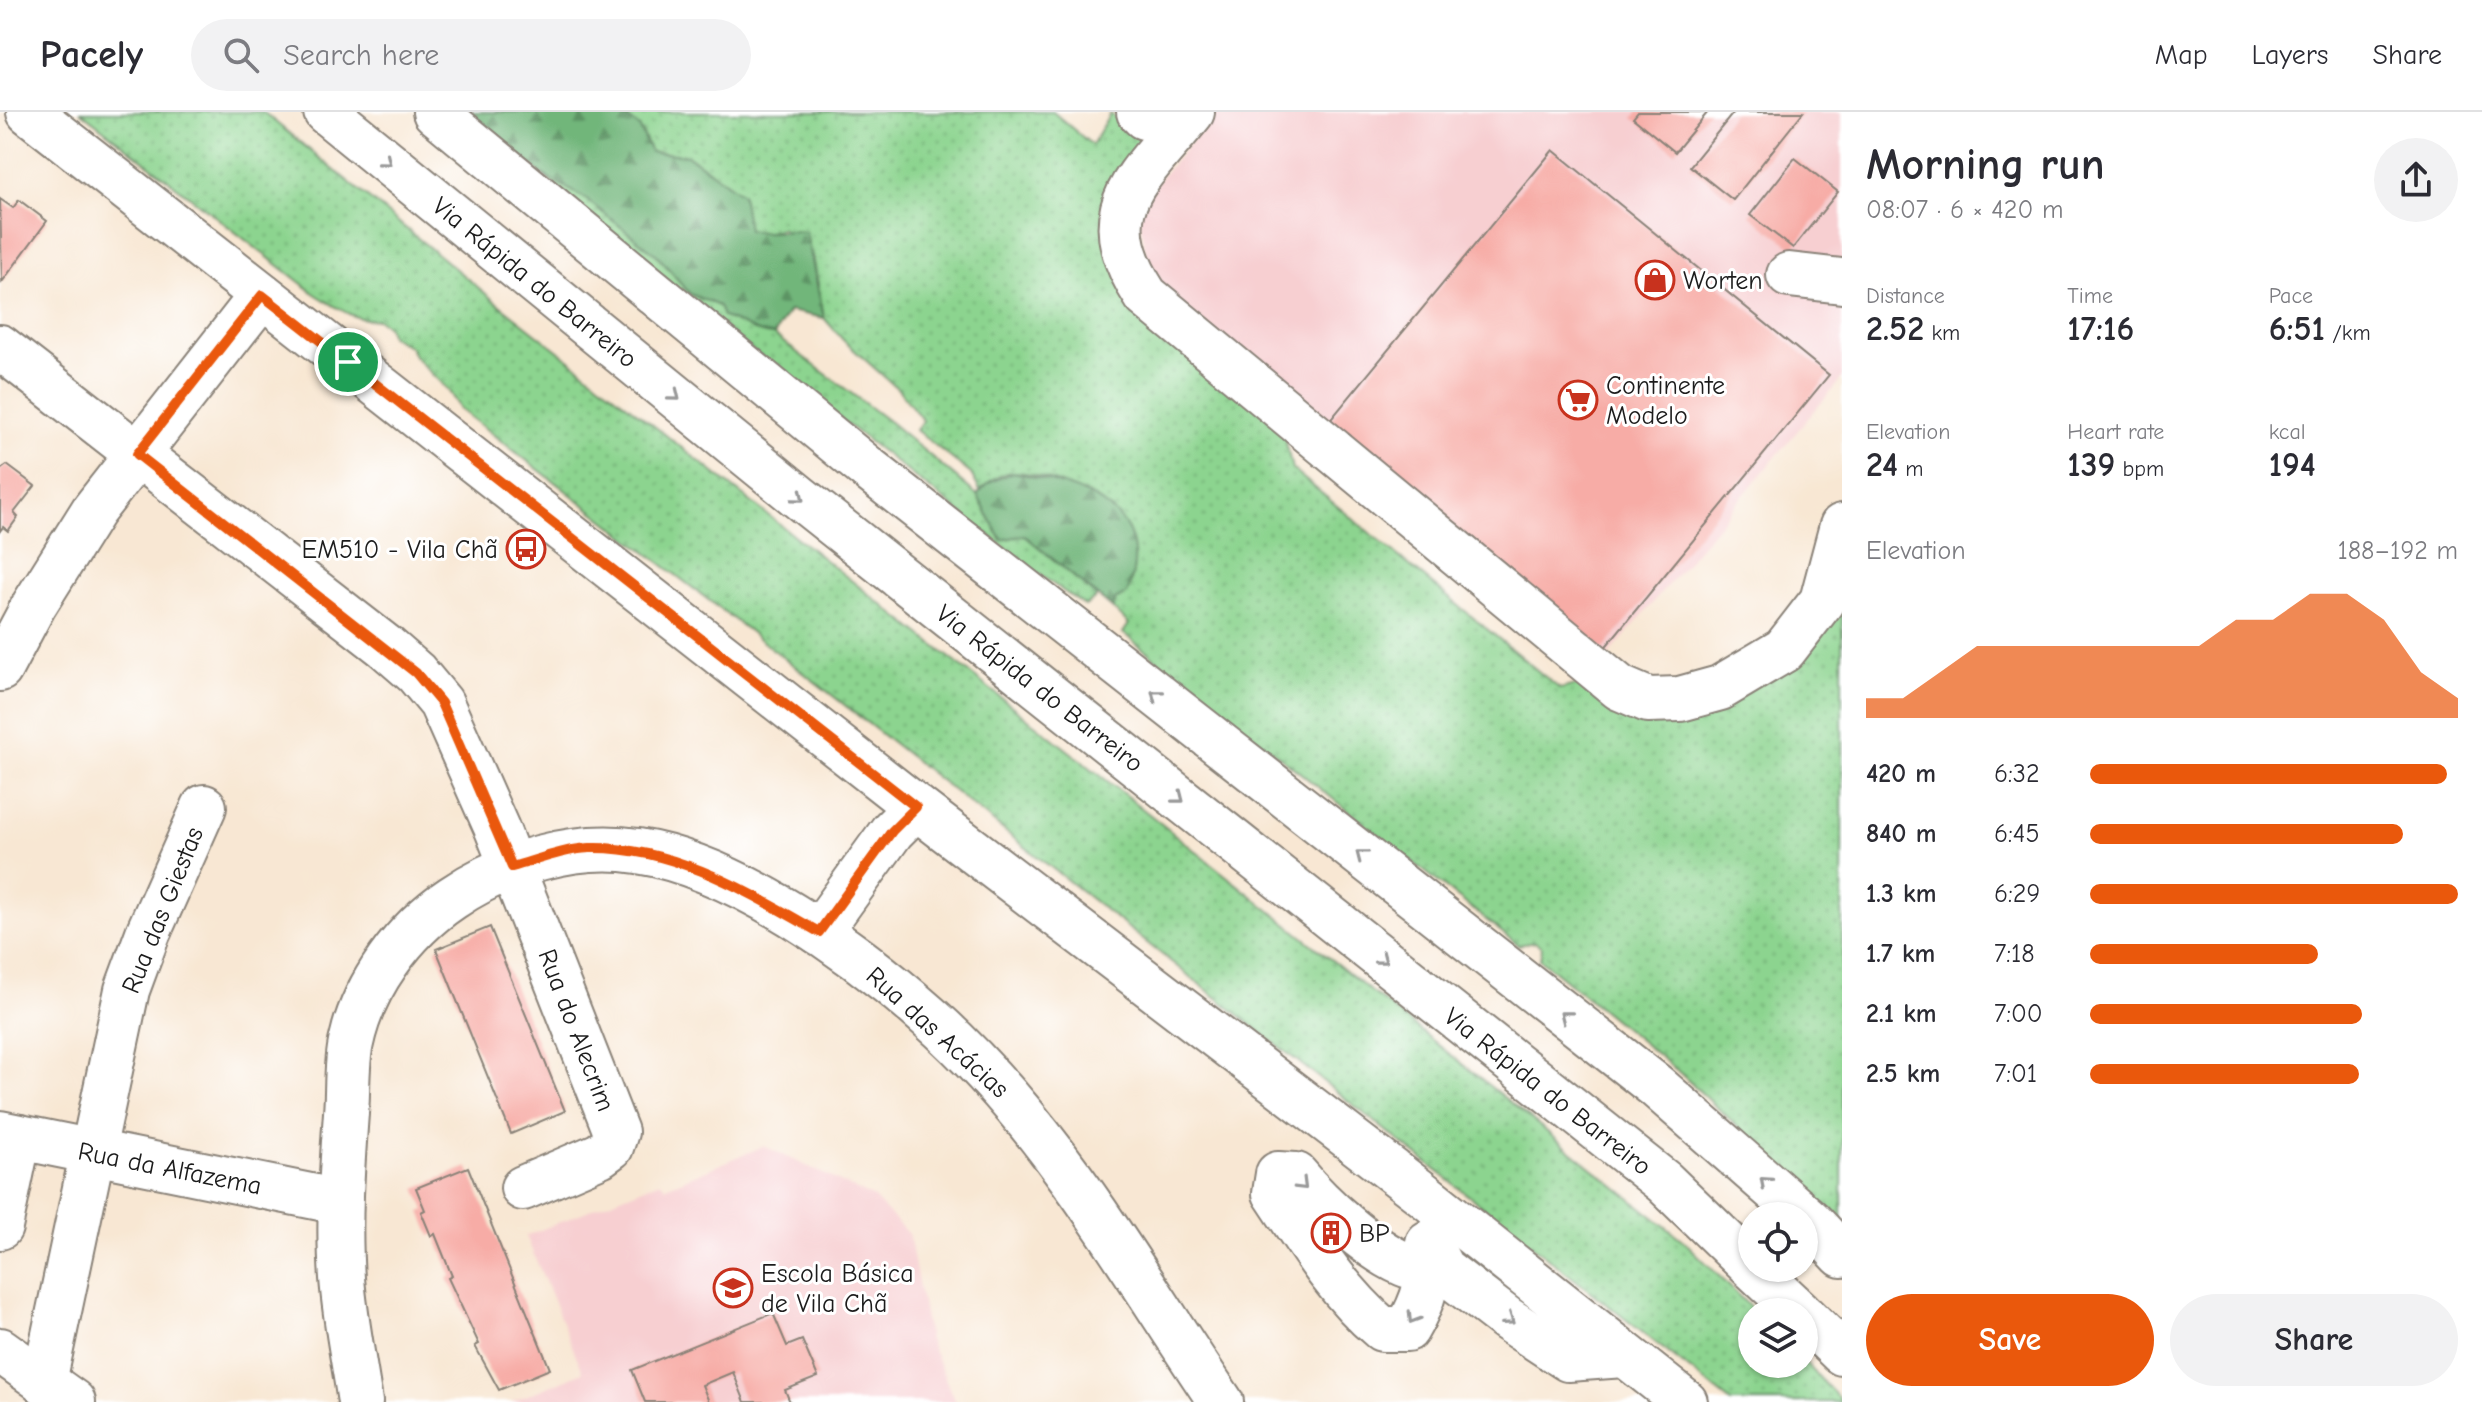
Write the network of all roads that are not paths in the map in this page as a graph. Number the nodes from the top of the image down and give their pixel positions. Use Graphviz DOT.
graph roads {
  1 [pos="29,112"];
  2 [pos="326,112"];
  3 [pos="435,112"];
  4 [pos="1139,112"];
  5 [pos="1191,112"];
  6 [pos="1789,275"];
  7 [pos="1842,281"];
  8 [pos="262,295"];
  9 [pos="0,347"];
  10 [pos="137,454"];
  11 [pos="1842,526"];
  12 [pos="0,669"];
  13 [pos="204,807"];
  14 [pos="916,807"];
  15 [pos="512,867"];
  16 [pos="819,932"];
  17 [pos="10,1135"];
  18 [pos="92,1154"];
  19 [pos="523,1188"];
  20 [pos="1423,1194"];
  21 [pos="340,1202"];
  22 [pos="0,1227"];
  23 [pos="1738,1253"];
  24 [pos="1842,1255"];
  25 [pos="1769,1282"];
  26 [pos="1785,1298"];
  27 [pos="1818,1330"];
  28 [pos="0,1350"];
  29 [pos="1842,1353"];
  30 [pos="1624,1355"];
  31 [pos="58,1392"];
  32 [pos="360,1402"];
  33 [pos="1221,1402"];
  34 [pos="1685,1402"];
  1 -- 8 [label="main road"];
  2 -- 23 [label="main road, Via Rápida do Barreiro, one-way"];
  24 -- 3 [label="main road, one-way"];
  4 -- 5 [label="main road"];
  5 -- 11 [label="main road"];
  6 -- 7 [label="main road"];
  8 -- 10 [label="main road"];
  8 -- 14 [label="main road"];
  9 -- 10 [label="main road"];
  10 -- 12 [label="main road"];
  10 -- 15 [label="main road"];
  13 -- 18 [label="main road, Rua das Giestas"];
  14 -- 16 [label="main road"];
  14 -- 20 [label="main road"];
  15 -- 16 [label="main road, Rua das Acácias"];
  15 -- 19 [label="main road, Rua do Alecrim"];
  15 -- 21 [label="main road, Rua das Acácias"];
  16 -- 33 [label="main road, Rua das Acácias"];
  17 -- 18 [label="main road, Rua da Alfazema"];
  17 -- 22 [label="main road"];
  18 -- 21 [label="main road, Rua da Alfazema"];
  18 -- 31 [label="main road, Rua das Giestas"];
  20 -- 30 [label="main road"];
  20 -- 30 [label="main road, one-way"];
  21 -- 32 [label="main road, Rua das Acácias"];
  25 -- 26 [label="main road, Via Rápida do Barreiro"];
  27 -- 29 [label="main road"];
  28 -- 31 [label="main road"];
  30 -- 34 [label="main road"];
}
